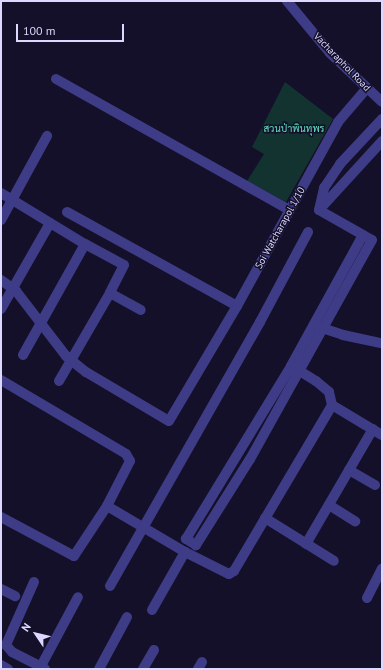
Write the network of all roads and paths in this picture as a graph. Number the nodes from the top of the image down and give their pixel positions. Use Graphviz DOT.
graph roads {
  1 [pos="287,1"];
  2 [pos="56,79"];
  3 [pos="367,88"];
  4 [pos="382,102"];
  5 [pos="382,119"];
  6 [pos="46,136"];
  7 [pos="382,141"];
  8 [pos="1,193"];
  9 [pos="12,199"];
  10 [pos="289,210"];
  11 [pos="319,210"];
  12 [pos="67,212"];
  13 [pos="1,220"];
  14 [pos="50,223"];
  15 [pos="308,232"];
  16 [pos="363,235"];
  17 [pos="85,244"];
  18 [pos="1,280"];
  19 [pos="12,289"];
  20 [pos="110,293"];
  21 [pos="237,306"];
  22 [pos="1,309"];
  23 [pos="141,310"];
  24 [pos="314,324"];
  25 [pos="41,325"];
  26 [pos="323,330"];
  27 [pos="382,343"];
  28 [pos="23,355"];
  29 [pos="71,360"];
  30 [pos="291,366"];
  31 [pos="300,372"];
  32 [pos="1,380"];
  33 [pos="59,381"];
  34 [pos="332,405"];
  35 [pos="372,429"];
  36 [pos="382,435"];
  37 [pos="240,453"];
  38 [pos="250,459"];
  39 [pos="349,470"];
  40 [pos="375,485"];
  41 [pos="329,505"];
  42 [pos="107,506"];
  43 [pos="1,516"];
  44 [pos="265,518"];
  45 [pos="355,521"];
  46 [pos="143,528"];
  47 [pos="306,544"];
  48 [pos="185,552"];
  49 [pos="334,561"];
  50 [pos="382,569"];
  51 [pos="34,582"];
  52 [pos="110,586"];
  53 [pos="1,589"];
  54 [pos="14,596"];
  55 [pos="78,597"];
  56 [pos="367,598"];
  57 [pos="152,610"];
  58 [pos="127,616"];
  59 [pos="154,650"];
  60 [pos="1,665"];
  61 [pos="43,668"];
  62 [pos="8,669"];
  63 [pos="99,669"];
  64 [pos="143,669"];
  1 -- 3 [label="street, Vacharaphol Road"];
  2 -- 10 [label="street"];
  3 -- 4 [label="street, Vacharaphol Road"];
  3 -- 10 [label="street, Soi Watcharapol 1/10"];
  5 -- 11 [label="street"];
  6 -- 9 [label="street"];
  7 -- 11 [label="street"];
  8 -- 9 [label="street"];
  9 -- 13 [label="street"];
  9 -- 14 [label="street"];
  10 -- 21 [label="street, Soi Watcharapol 1/10"];
  11 -- 16 [label="street"];
  12 -- 21 [label="street"];
  14 -- 17 [label="street"];
  14 -- 19 [label="street"];
  15 -- 46 [label="street"];
  16 -- 24 [label="street"];
  16 -- 26 [label="street"];
  17 -- 20 [label="street"];
  17 -- 25 [label="street"];
  18 -- 19 [label="street"];
  19 -- 22 [label="street"];
  19 -- 25 [label="street"];
  20 -- 23 [label="street"];
  20 -- 29 [label="street"];
  21 -- 29 [label="street, Soi Watcharapol 1/10"];
  24 -- 26 [label="street"];
  24 -- 30 [label="street"];
  25 -- 28 [label="street"];
  25 -- 29 [label="street"];
  26 -- 27 [label="street"];
  26 -- 31 [label="street"];
  29 -- 33 [label="street"];
  30 -- 31 [label="street"];
  30 -- 37 [label="street"];
  31 -- 34 [label="street"];
  31 -- 38 [label="street"];
  32 -- 42 [label="street"];
  34 -- 35 [label="street"];
  34 -- 44 [label="street"];
  35 -- 36 [label="street"];
  35 -- 39 [label="street"];
  37 -- 38 [label="street"];
  37 -- 38 [label="street"];
  39 -- 40 [label="street"];
  39 -- 41 [label="street"];
  41 -- 45 [label="street"];
  41 -- 47 [label="street"];
  42 -- 43 [label="street"];
  42 -- 46 [label="street"];
  44 -- 47 [label="street"];
  44 -- 48 [label="street"];
  46 -- 48 [label="street"];
  46 -- 52 [label="street"];
  47 -- 49 [label="street"];
  48 -- 57 [label="street"];
  50 -- 56 [label="street"];
  51 -- 61 [label="street"];
  53 -- 54 [label="street"];
  55 -- 61 [label="street"];
  58 -- 63 [label="street"];
  59 -- 64 [label="street"];
  60 -- 62 [label="street"];
}
